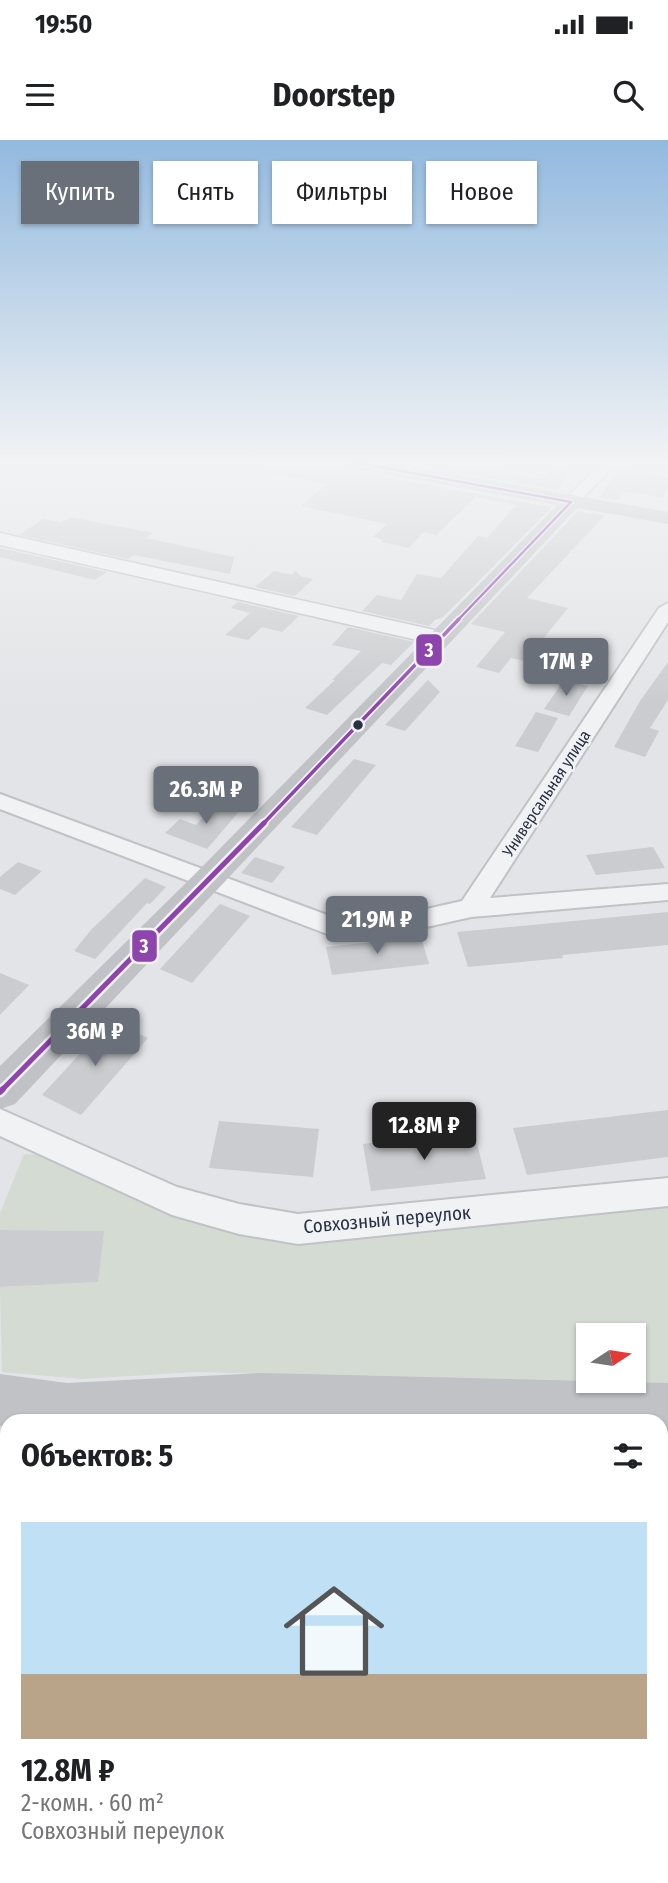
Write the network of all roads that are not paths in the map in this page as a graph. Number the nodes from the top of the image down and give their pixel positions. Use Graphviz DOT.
graph roads {
  1 [pos="19,543"];
  2 [pos="531,543"];
  3 [pos="668,608"];
  4 [pos="439,638"];
  5 [pos="0,801"];
  6 [pos="209,880"];
  7 [pos="668,892"];
  8 [pos="471,908"];
  9 [pos="0,1092"];
  10 [pos="0,1122"];
  11 [pos="668,1192"];
  12 [pos="0,1400"];
  13 [pos="668,1409"];
  14 [pos="311,1411"];
  15 [pos="560,1413"];
  16 [pos="49,1414"];
  17 [pos="65,1414"];
  1 -- 4 [label="street"];
  2 -- 4 [label="main road"];
  3 -- 8 [label="street, Универсальная улица"];
  4 -- 6 [label="main road"];
  5 -- 6 [label="street"];
  6 -- 8 [label="street"];
  6 -- 9 [label="main road"];
  7 -- 8 [label="street"];
  10 -- 11 [label="street, Совхозный переулок"];
  12 -- 16 [label="main road"];
  13 -- 15 [label="main road"];
  14 -- 15 [label="main road"];
  14 -- 17 [label="main road"];
}
